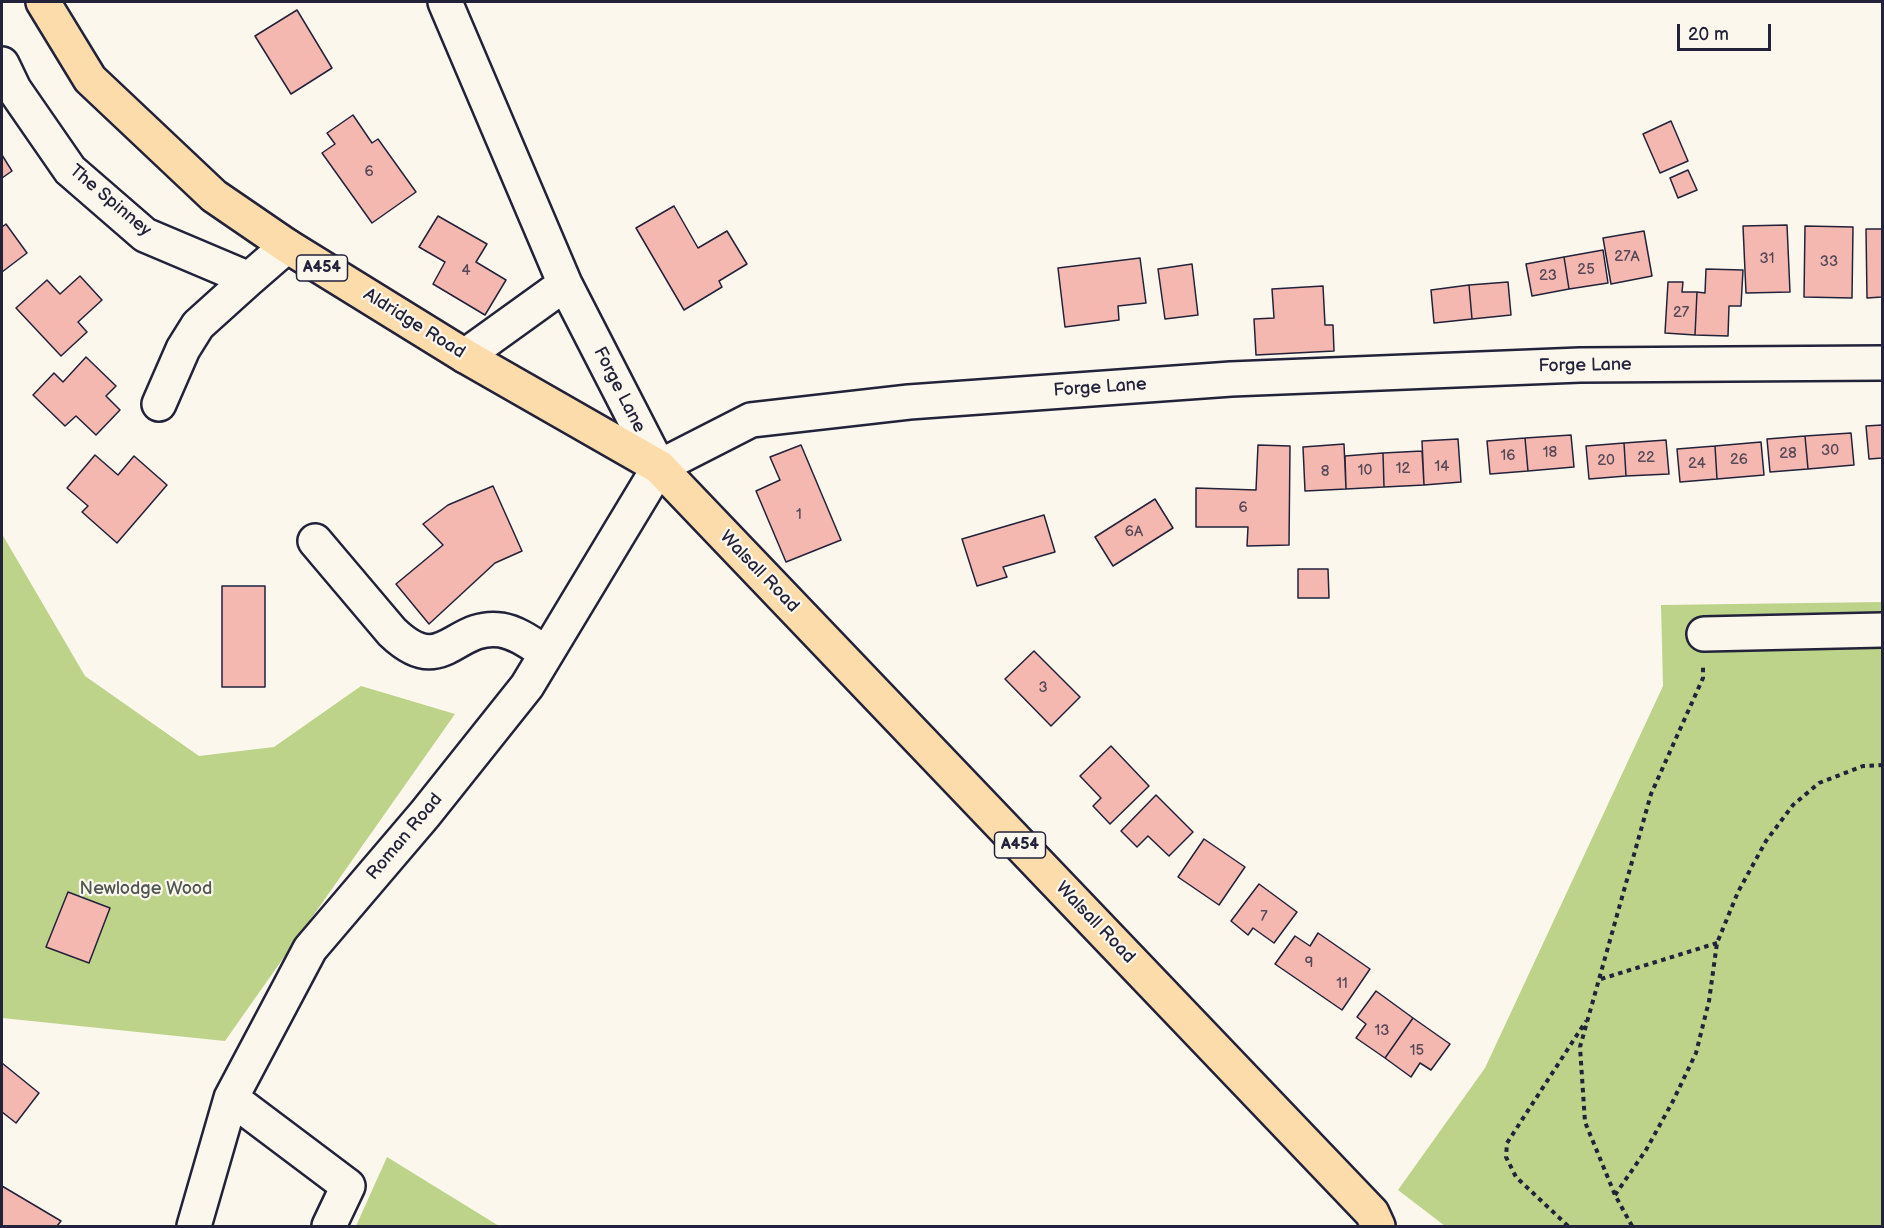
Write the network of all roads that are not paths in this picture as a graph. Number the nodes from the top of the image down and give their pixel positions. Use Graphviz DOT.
graph roads {
  1 [pos="43,2"];
  2 [pos="445,2"];
  3 [pos="2,64"];
  4 [pos="287,246"];
  5 [pos="249,279"];
  6 [pos="565,284"];
  7 [pos="465,356"];
  8 [pos="1882,363"];
  9 [pos="159,404"];
  10 [pos="659,467"];
  11 [pos="315,541"];
  12 [pos="1882,630"];
  13 [pos="1704,634"];
  14 [pos="546,653"];
  15 [pos="231,1098"];
  16 [pos="200,1224"];
  17 [pos="329,1227"];
  18 [pos="1378,1227"];
  1 -- 4 [label="main road, Aldridge Road / A454"];
  2 -- 6 [label="street, Forge Lane"];
  3 -- 5 [label="street, The Spinney"];
  4 -- 5 [label="street"];
  4 -- 7 [label="main road, Aldridge Road / A454"];
  5 -- 9 [label="street"];
  6 -- 7 [label="street"];
  6 -- 10 [label="street, Forge Lane"];
  7 -- 10 [label="main road, Aldridge Road / A454"];
  8 -- 10 [label="street, Forge Lane"];
  10 -- 14 [label="street, Roman Road"];
  10 -- 18 [label="main road, Walsall Road / A454"];
  11 -- 14 [label="street"];
  12 -- 13 [label="street"];
  14 -- 15 [label="street, Roman Road"];
  15 -- 16 [label="street, Roman Road"];
  15 -- 17 [label="street"];
}
